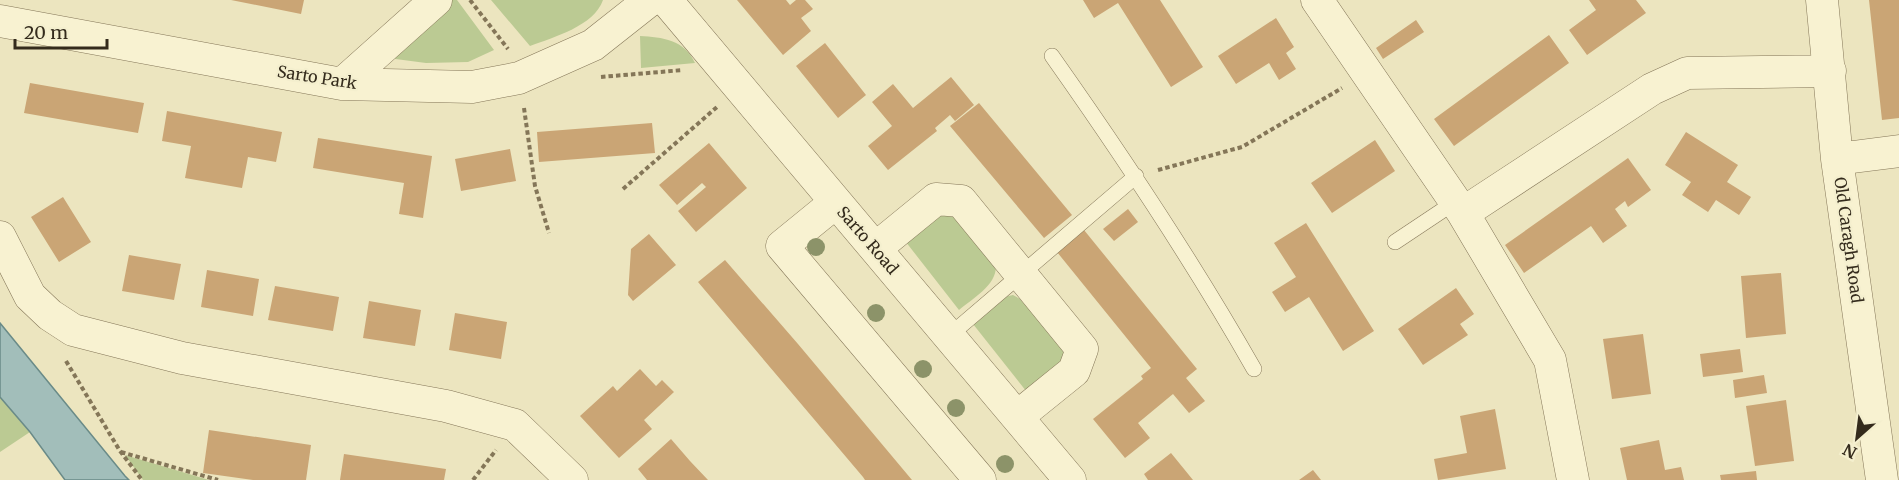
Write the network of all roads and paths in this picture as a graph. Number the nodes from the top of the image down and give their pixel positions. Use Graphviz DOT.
graph roads {
  1 [pos="436,0"];
  2 [pos="650,0"];
  3 [pos="666,0"];
  4 [pos="1317,0"];
  5 [pos="1822,0"];
  6 [pos="0,21"];
  7 [pos="1052,56"];
  8 [pos="1830,71"];
  9 [pos="1368,72"];
  10 [pos="732,77"];
  11 [pos="592,78"];
  12 [pos="342,84"];
  13 [pos="1899,151"];
  14 [pos="1837,159"];
  15 [pos="1136,176"];
  16 [pos="623,189"];
  17 [pos="836,202"];
  18 [pos="1459,207"];
  19 [pos="0,237"];
  20 [pos="1395,242"];
  21 [pos="876,248"];
  22 [pos="1021,275"];
  23 [pos="950,335"];
  24 [pos="60,352"];
  25 [pos="1254,369"];
  26 [pos="1017,417"];
  27 [pos="120,451"];
  28 [pos="1056,475"];
  29 [pos="142,480"];
  30 [pos="218,480"];
  31 [pos="572,480"];
  32 [pos="980,480"];
  33 [pos="1574,480"];
  34 [pos="1882,480"];
  1 -- 12 [label="street"];
  2 -- 12 [label="street, Sarto Park"];
  3 -- 10 [label="street, Sarto Road"];
  4 -- 9 [label="street"];
  5 -- 8 [label="street, Old Caragh Road"];
  6 -- 12 [label="street, Sarto Park"];
  7 -- 15 [label="lane"];
  8 -- 14 [label="street, Old Caragh Road"];
  8 -- 18 [label="street"];
  9 -- 15 [label="path"];
  9 -- 18 [label="street"];
  10 -- 11 [label="path"];
  10 -- 16 [label="path"];
  10 -- 17 [label="street, Sarto Road"];
  13 -- 14 [label="street"];
  14 -- 34 [label="street, Old Caragh Road"];
  15 -- 22 [label="lane"];
  15 -- 25 [label="lane"];
  17 -- 21 [label="street, Sarto Road"];
  17 -- 32 [label="street"];
  18 -- 20 [label="lane"];
  18 -- 33 [label="street"];
  19 -- 31 [label="street"];
  21 -- 22 [label="street"];
  21 -- 23 [label="street, Sarto Road"];
  22 -- 23 [label="lane"];
  22 -- 26 [label="street"];
  23 -- 26 [label="street, Sarto Road"];
  24 -- 27 [label="path"];
  26 -- 28 [label="street, Sarto Road"];
  27 -- 29 [label="path"];
  27 -- 30 [label="path"];
}
